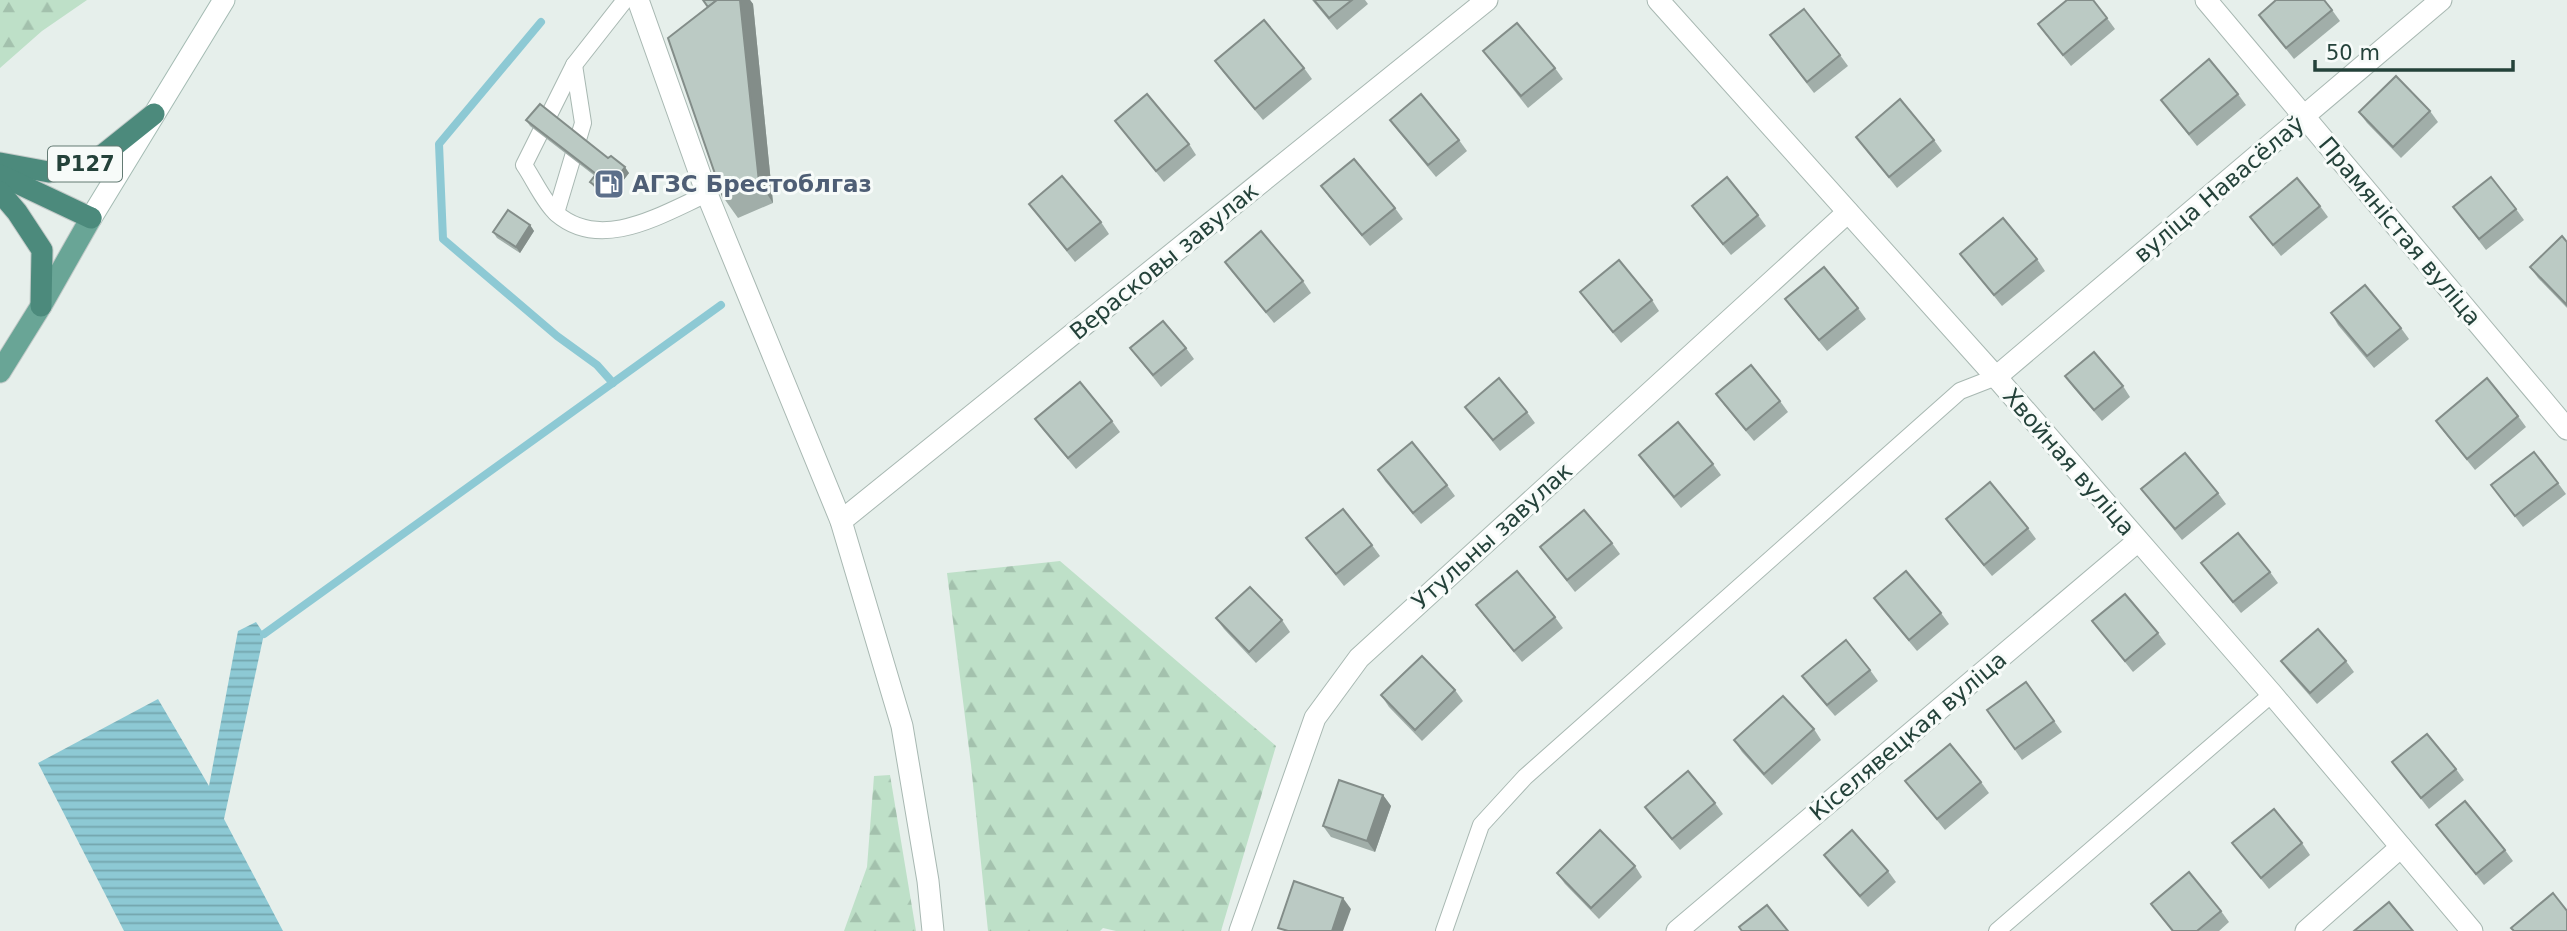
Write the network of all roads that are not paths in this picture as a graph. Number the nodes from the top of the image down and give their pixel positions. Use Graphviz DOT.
graph roads {
  1 [pos="224,0"];
  2 [pos="625,0"];
  3 [pos="638,0"];
  4 [pos="1487,0"];
  5 [pos="1658,0"];
  6 [pos="2206,0"];
  7 [pos="2441,0"];
  8 [pos="574,65"];
  9 [pos="154,114"];
  10 [pos="2303,117"];
  11 [pos="0,163"];
  12 [pos="0,175"];
  13 [pos="0,192"];
  14 [pos="707,194"];
  15 [pos="1848,212"];
  16 [pos="556,213"];
  17 [pos="91,218"];
  18 [pos="41,306"];
  19 [pos="0,372"];
  20 [pos="1996,377"];
  21 [pos="2567,429"];
  22 [pos="841,521"];
  23 [pos="2138,541"];
  24 [pos="2272,694"];
  25 [pos="2401,847"];
  26 [pos="933,931"];
  27 [pos="1240,931"];
  28 [pos="1444,931"];
  29 [pos="1678,931"];
  30 [pos="1997,931"];
  31 [pos="2306,931"];
  32 [pos="2472,931"];
  1 -- 9 [label="street, Р127"];
  2 -- 8 [label="lane"];
  3 -- 14 [label="street"];
  4 -- 22 [label="street, Верасковы завулак"];
  5 -- 15 [label="street, Хвойная вуліца"];
  6 -- 10 [label="street, Прамяністая вуліца"];
  7 -- 10 [label="street, вуліца Навасёлаў"];
  8 -- 16 [label="lane"];
  8 -- 16 [label="lane"];
  9 -- 11 [label="highway, Р127"];
  9 -- 17 [label="street, Р127"];
  10 -- 20 [label="street, вуліца Навасёлаў"];
  10 -- 21 [label="street, Прамяністая вуліца"];
  12 -- 17 [label="highway, Р127"];
  13 -- 18 [label="highway"];
  14 -- 16 [label="lane"];
  14 -- 22 [label="street"];
  15 -- 20 [label="street, Хвойная вуліца"];
  15 -- 27 [label="street, Утульны завулак"];
  17 -- 18 [label="main road, Р127"];
  18 -- 19 [label="main road, Р127"];
  20 -- 23 [label="street, Хвойная вуліца"];
  20 -- 28 [label="lane"];
  22 -- 26 [label="street"];
  23 -- 24 [label="street, Хвойная вуліца"];
  23 -- 29 [label="street, Кіселявецкая вуліца"];
  24 -- 25 [label="street, Хвойная вуліца"];
  24 -- 30 [label="lane"];
  25 -- 31 [label="street"];
  25 -- 32 [label="street, Хвойная вуліца"];
}
